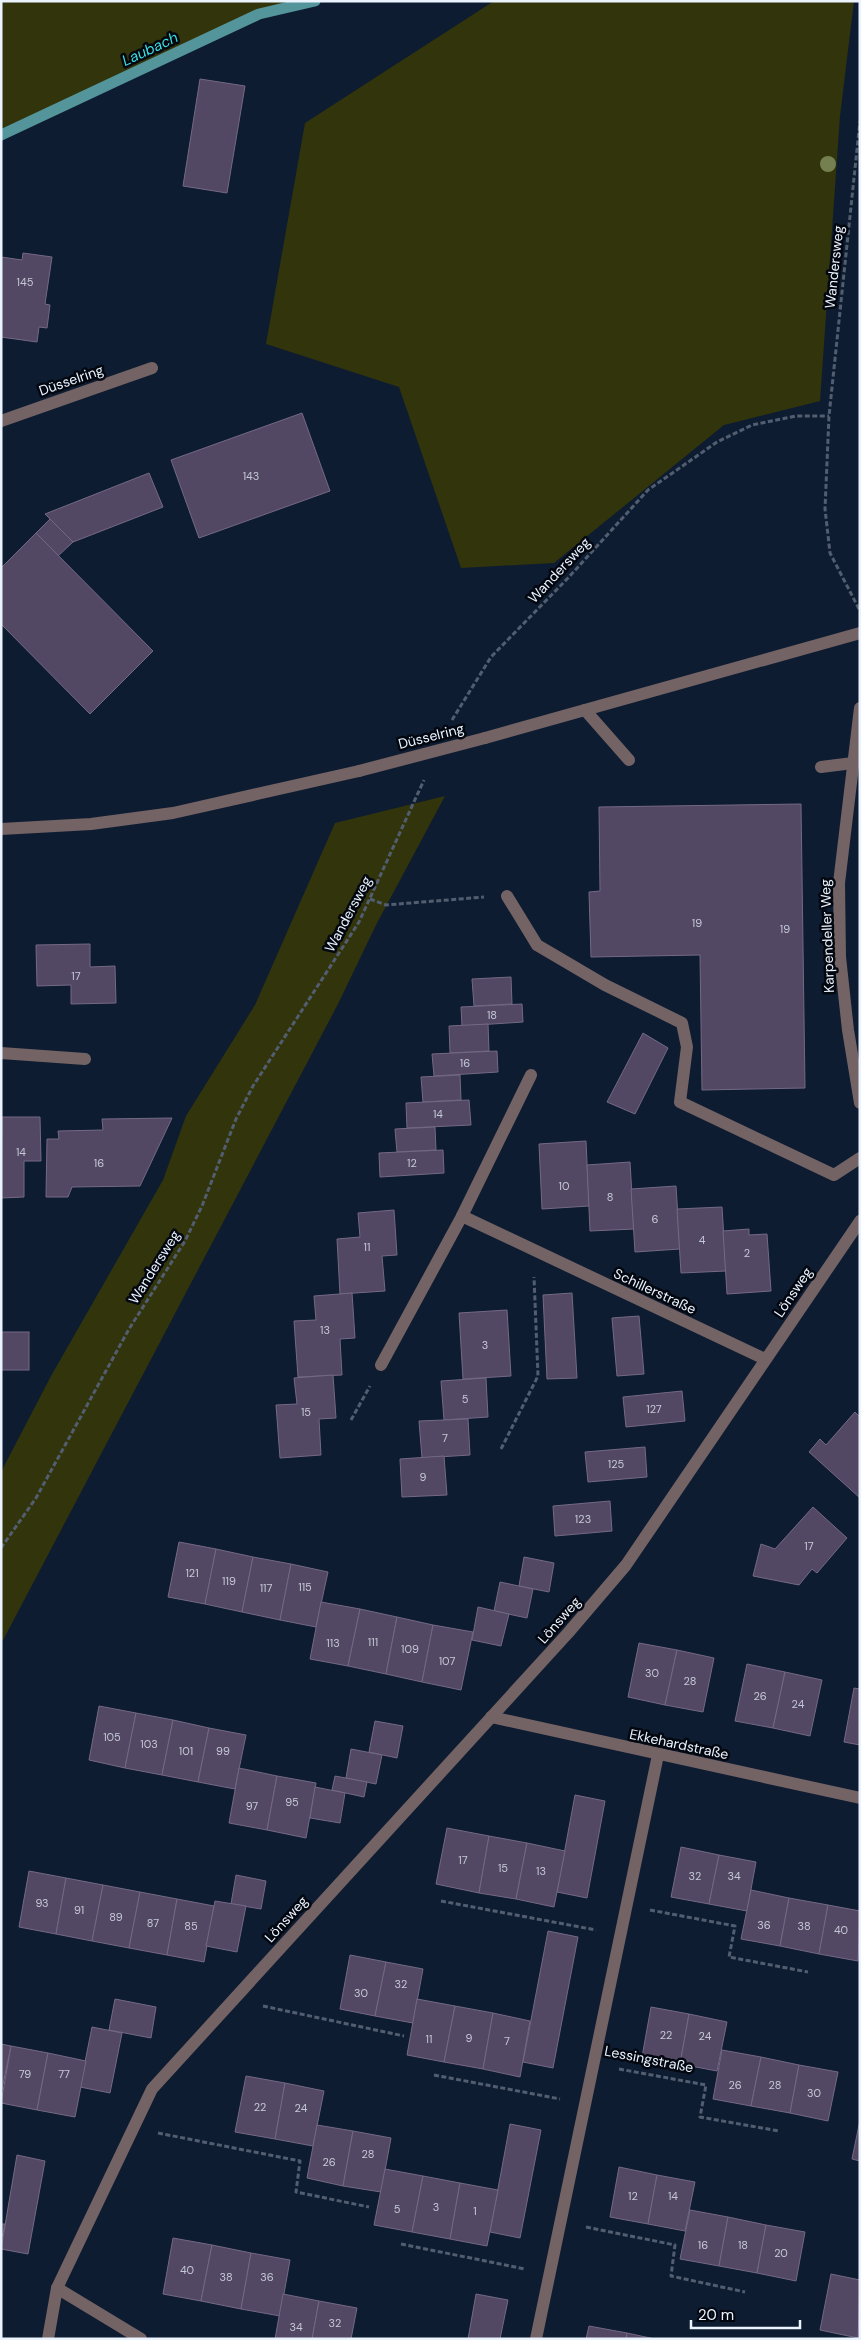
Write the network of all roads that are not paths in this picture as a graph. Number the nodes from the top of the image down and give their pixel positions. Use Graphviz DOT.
graph roads {
  1 [pos="152,368"];
  2 [pos="1,421"];
  3 [pos="860,633"];
  4 [pos="860,708"];
  5 [pos="585,710"];
  6 [pos="629,760"];
  7 [pos="853,763"];
  8 [pos="821,767"];
  9 [pos="1,829"];
  10 [pos="507,896"];
  11 [pos="1,1053"];
  12 [pos="85,1059"];
  13 [pos="531,1075"];
  14 [pos="860,1103"];
  15 [pos="860,1158"];
  16 [pos="462,1216"];
  17 [pos="860,1221"];
  18 [pos="765,1359"];
  19 [pos="381,1365"];
  20 [pos="491,1717"];
  21 [pos="658,1755"];
  22 [pos="860,1798"];
  23 [pos="57,2288"];
  24 [pos="48,2339"];
  25 [pos="141,2339"];
  26 [pos="536,2339"];
  1 -- 2 [label="street, Düsselring"];
  3 -- 5 [label="street, Düsselring"];
  4 -- 7 [label="street, Karpendeller Weg"];
  5 -- 6 [label="street"];
  5 -- 9 [label="street, Düsselring, bridge"];
  7 -- 8 [label="street"];
  7 -- 14 [label="street, Karpendeller Weg"];
  10 -- 15 [label="street"];
  11 -- 12 [label="street"];
  13 -- 16 [label="street"];
  16 -- 18 [label="street, Schillerstraße"];
  16 -- 19 [label="street"];
  17 -- 18 [label="street, Lönsweg"];
  18 -- 20 [label="street, Lönsweg"];
  20 -- 21 [label="street, Ekkehardstraße"];
  20 -- 23 [label="street, Lönsweg"];
  21 -- 22 [label="street, Ekkehardstraße"];
  21 -- 26 [label="street, Lessingstraße"];
  23 -- 24 [label="street, Lönsweg"];
  23 -- 25 [label="street"];
}
